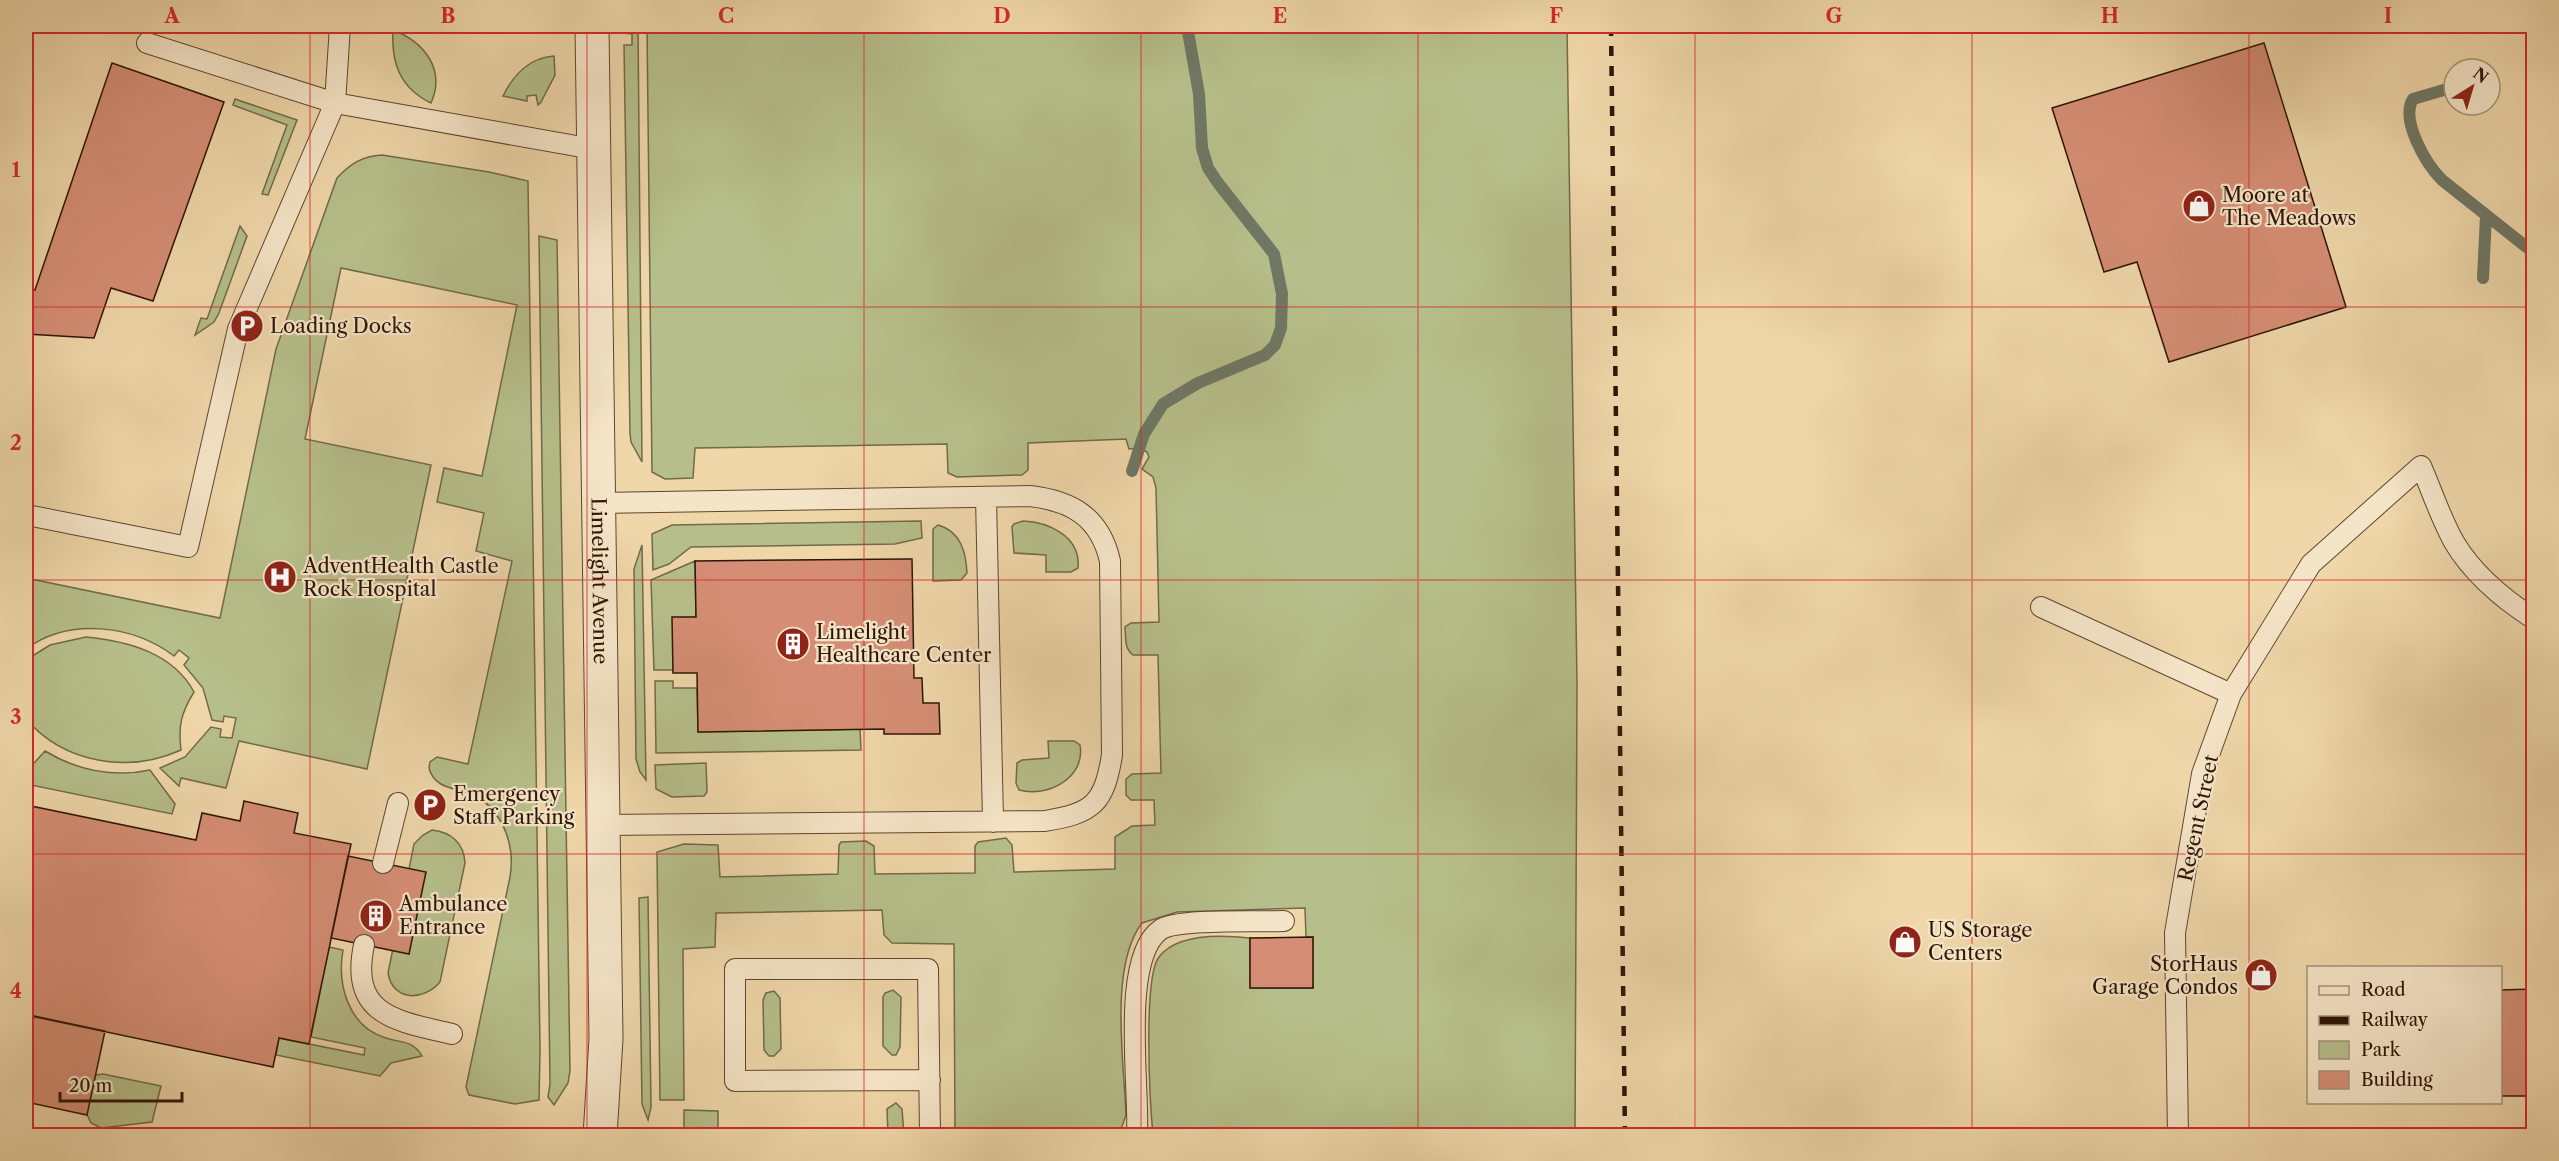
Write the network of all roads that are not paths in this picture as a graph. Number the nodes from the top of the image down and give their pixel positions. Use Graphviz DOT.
graph roads {
  1 [pos="340,26"];
  2 [pos="592,26"];
  3 [pos="147,43"];
  4 [pos="335,104"];
  5 [pos="593,149"];
  6 [pos="986,497"];
  7 [pos="598,503"];
  8 [pos="32,516"];
  9 [pos="2041,607"];
  10 [pos="2534,619"];
  11 [pos="2231,694"];
  12 [pos="398,803"];
  13 [pos="993,822"];
  14 [pos="602,825"];
  15 [pos="383,863"];
  16 [pos="1284,921"];
  17 [pos="364,945"];
  18 [pos="452,1034"];
  19 [pos="930,1080"];
  20 [pos="600,1136"];
  21 [pos="930,1136"];
  22 [pos="1137,1136"];
  23 [pos="2178,1136"];
  1 -- 4 [label="lane"];
  2 -- 5 [label="street, Limelight Avenue"];
  3 -- 4 [label="lane"];
  4 -- 5 [label="lane"];
  4 -- 8 [label="lane"];
  5 -- 7 [label="street, Limelight Avenue"];
  6 -- 7 [label="lane"];
  6 -- 13 [label="lane"];
  6 -- 13 [label="lane"];
  7 -- 14 [label="street, Limelight Avenue"];
  9 -- 11 [label="lane"];
  10 -- 11 [label="lane, Regent Street"];
  11 -- 23 [label="lane, Regent Street"];
  12 -- 15 [label="lane"];
  13 -- 14 [label="lane"];
  14 -- 20 [label="street, Limelight Avenue"];
  16 -- 22 [label="lane"];
  17 -- 18 [label="lane"];
  19 -- 19 [label="lane"];
  19 -- 21 [label="lane"];
}
